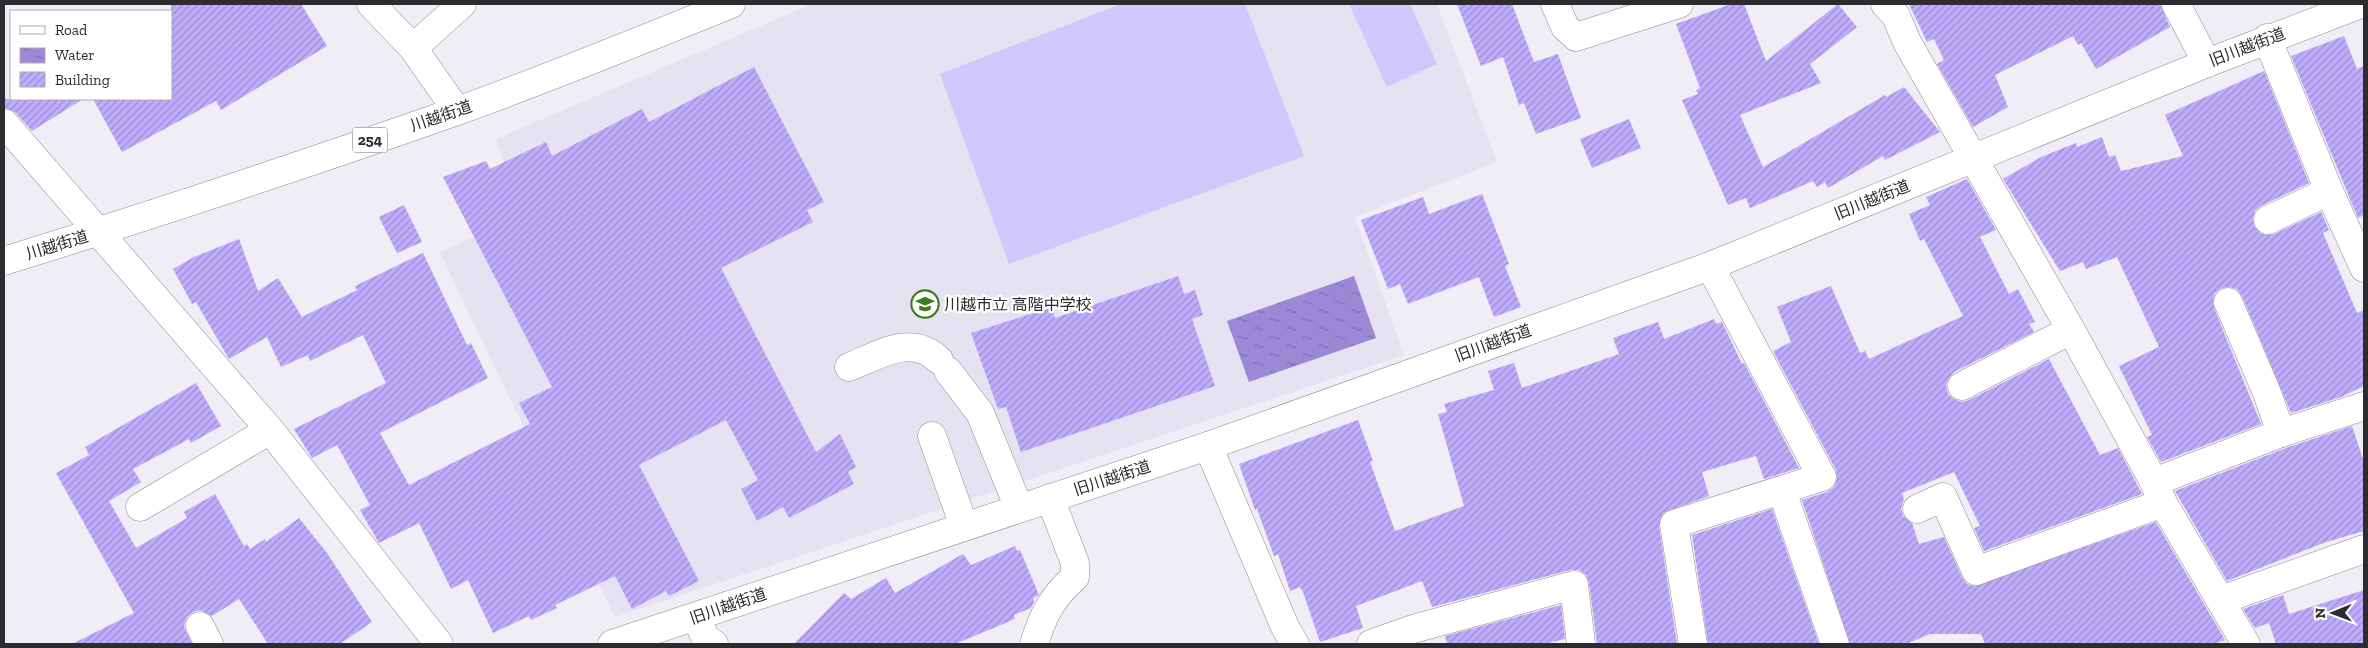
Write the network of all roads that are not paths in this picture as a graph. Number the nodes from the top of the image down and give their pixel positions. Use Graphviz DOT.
graph roads {
  1 [pos="372,4"];
  2 [pos="462,4"];
  3 [pos="731,4"];
  4 [pos="1555,4"];
  5 [pos="1679,4"];
  6 [pos="1885,4"];
  7 [pos="2176,4"];
  8 [pos="2361,4"];
  9 [pos="2268,38"];
  10 [pos="413,48"];
  11 [pos="2207,63"];
  12 [pos="457,111"];
  13 [pos="4,123"];
  14 [pos="1973,158"];
  15 [pos="2328,191"];
  16 [pos="2268,220"];
  17 [pos="99,232"];
  18 [pos="2357,232"];
  19 [pos="4,261"];
  20 [pos="1710,266"];
  21 [pos="2364,268"];
  22 [pos="2228,302"];
  23 [pos="2071,330"];
  24 [pos="849,367"];
  25 [pos="1962,386"];
  26 [pos="2364,406"];
  27 [pos="270,430"];
  28 [pos="2281,433"];
  29 [pos="932,436"];
  30 [pos="1208,446"];
  31 [pos="1782,491"];
  32 [pos="2159,493"];
  33 [pos="1050,498"];
  34 [pos="140,507"];
  35 [pos="1019,508"];
  36 [pos="1917,509"];
  37 [pos="964,526"];
  38 [pos="2364,550"];
  39 [pos="2221,600"];
  40 [pos="697,617"];
  41 [pos="439,644"];
  42 [pos="612,644"];
  43 [pos="714,644"];
  44 [pos="1034,644"];
  45 [pos="1295,644"];
  46 [pos="1371,644"];
  47 [pos="1581,644"];
  48 [pos="1692,644"];
  49 [pos="1835,644"];
  50 [pos="2246,644"];
  1 -- 10 [label="main road"];
  2 -- 10 [label="main road"];
  3 -- 12 [label="main road, 川越街道 / 254"];
  4 -- 5 [label="main road"];
  6 -- 14 [label="main road"];
  7 -- 11 [label="main road"];
  8 -- 9 [label="main road, 旧川越街道"];
  9 -- 11 [label="main road, 旧川越街道"];
  9 -- 15 [label="main road"];
  10 -- 12 [label="main road"];
  11 -- 14 [label="main road, 旧川越街道"];
  12 -- 17 [label="main road, 川越街道 / 254"];
  13 -- 17 [label="main road"];
  14 -- 20 [label="main road, 旧川越街道"];
  14 -- 23 [label="main road"];
  15 -- 16 [label="main road"];
  15 -- 18 [label="main road"];
  17 -- 19 [label="main road, 川越街道 / 254"];
  17 -- 27 [label="main road"];
  18 -- 21 [label="main road"];
  20 -- 30 [label="main road, 旧川越街道"];
  20 -- 31 [label="main road"];
  22 -- 28 [label="main road"];
  23 -- 25 [label="main road"];
  23 -- 32 [label="main road"];
  24 -- 35 [label="main road"];
  26 -- 28 [label="main road"];
  27 -- 34 [label="main road"];
  27 -- 41 [label="main road"];
  28 -- 32 [label="main road"];
  29 -- 37 [label="main road"];
  30 -- 33 [label="main road, 旧川越街道"];
  30 -- 45 [label="main road"];
  31 -- 48 [label="main road"];
  31 -- 49 [label="main road"];
  32 -- 36 [label="main road"];
  32 -- 39 [label="main road"];
  33 -- 35 [label="main road, 旧川越街道"];
  33 -- 44 [label="main road"];
  35 -- 37 [label="main road, 旧川越街道"];
  37 -- 40 [label="main road, 旧川越街道"];
  38 -- 39 [label="main road"];
  39 -- 50 [label="main road"];
  40 -- 42 [label="main road, 旧川越街道"];
  40 -- 43 [label="main road"];
  46 -- 47 [label="main road"];
}
